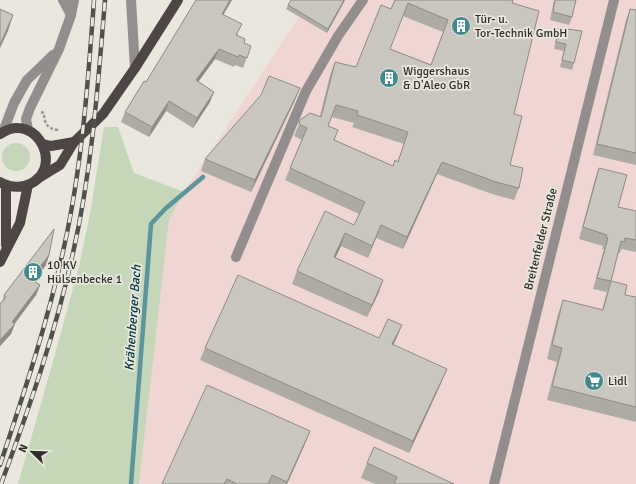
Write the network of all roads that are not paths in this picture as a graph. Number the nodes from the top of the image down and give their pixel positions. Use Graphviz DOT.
graph roads {
  1 [pos="64,0"];
  2 [pos="74,0"];
  3 [pos="131,0"];
  4 [pos="178,0"];
  5 [pos="363,0"];
  6 [pos="614,0"];
  7 [pos="71,16"];
  8 [pos="59,49"];
  9 [pos="135,68"];
  10 [pos="28,130"];
  11 [pos="2,133"];
  12 [pos="74,142"];
  13 [pos="43,144"];
  14 [pos="32,182"];
  15 [pos="3,183"];
  16 [pos="6,249"];
  17 [pos="236,257"];
  18 [pos="0,262"];
  19 [pos="494,484"];
  1 -- 7 [label="street"];
  2 -- 7 [label="street"];
  3 -- 9 [label="street"];
  4 -- 9 [label="main road"];
  5 -- 17 [label="street"];
  6 -- 19 [label="street, Breitenfelder Straße"];
  7 -- 8 [label="street"];
  8 -- 10 [label="street"];
  8 -- 11 [label="street"];
  9 -- 12 [label="main road"];
  10 -- 11 [label="main road"];
  10 -- 13 [label="main road"];
  12 -- 13 [label="main road"];
  12 -- 14 [label="main road"];
  13 -- 14 [label="main road"];
  14 -- 15 [label="main road"];
  14 -- 16 [label="main road"];
  15 -- 16 [label="main road"];
  16 -- 18 [label="main road"];
}
